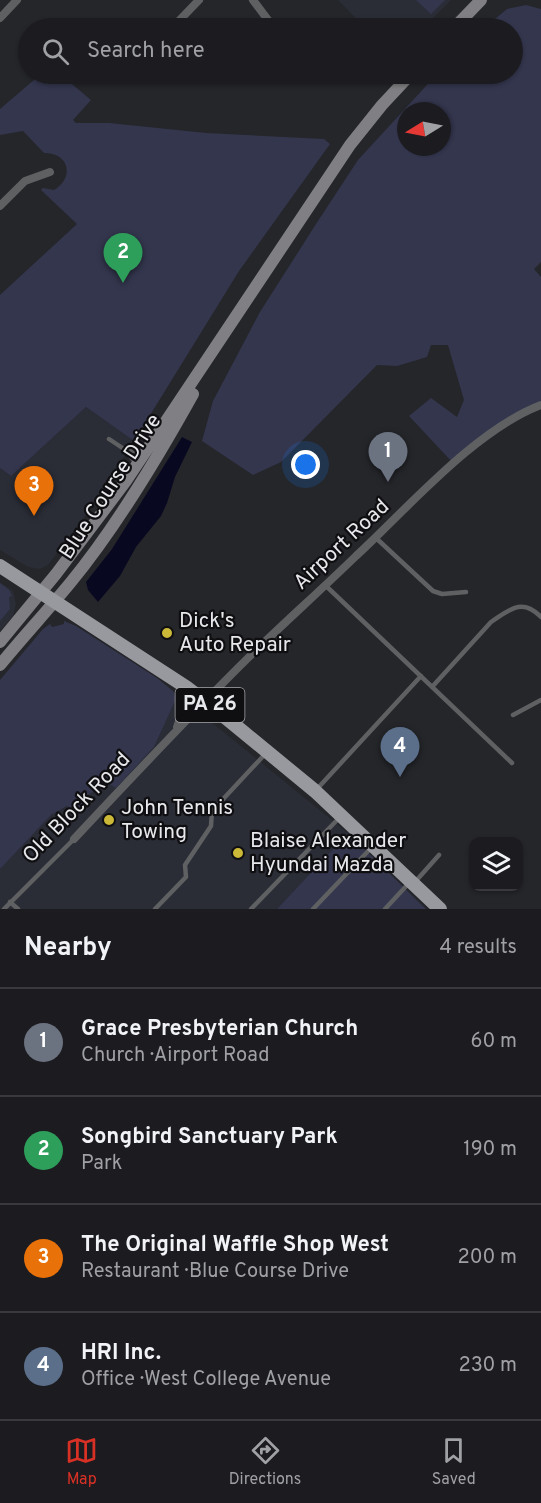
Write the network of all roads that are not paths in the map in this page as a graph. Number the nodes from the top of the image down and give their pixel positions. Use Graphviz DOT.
graph roads {
  1 [pos="17,0"];
  2 [pos="199,0"];
  3 [pos="254,0"];
  4 [pos="481,0"];
  5 [pos="0,18"];
  6 [pos="182,18"];
  7 [pos="267,18"];
  8 [pos="464,18"];
  9 [pos="402,84"];
  10 [pos="50,172"];
  11 [pos="0,206"];
  12 [pos="236,317"];
  13 [pos="541,405"];
  14 [pos="109,439"];
  15 [pos="124,449"];
  16 [pos="146,452"];
  17 [pos="136,466"];
  18 [pos="376,538"];
  19 [pos="0,566"];
  20 [pos="325,585"];
  21 [pos="41,592"];
  22 [pos="466,592"];
  23 [pos="55,601"];
  24 [pos="541,617"];
  25 [pos="0,642"];
  26 [pos="0,665"];
  27 [pos="421,676"];
  28 [pos="432,687"];
  29 [pos="190,690"];
  30 [pos="541,700"];
  31 [pos="205,702"];
  32 [pos="513,715"];
  33 [pos="176,731"];
  34 [pos="268,751"];
  35 [pos="512,763"];
  36 [pos="315,791"];
  37 [pos="342,816"];
  38 [pos="74,838"];
  39 [pos="374,845"];
  40 [pos="439,855"];
  41 [pos="412,882"];
  42 [pos="10,902"];
  43 [pos="4,909"];
  44 [pos="18,909"];
  45 [pos="155,909"];
  46 [pos="251,909"];
  47 [pos="313,909"];
  48 [pos="385,909"];
  49 [pos="440,909"];
  1 -- 5 [label="street"];
  2 -- 6 [label="street"];
  3 -- 7 [label="street"];
  4 -- 8 [label="main road"];
  9 -- 12 [label="main road, Blue Course Drive"];
  10 -- 11 [label="street"];
  12 -- 16 [label="main road, Blue Course Drive"];
  12 -- 23 [label="main road, Blue Course Drive"];
  13 -- 18 [label="street, Airport Road"];
  14 -- 15 [label="lane"];
  15 -- 16 [label="lane"];
  15 -- 17 [label="lane"];
  16 -- 17 [label="main road, Blue Course Drive"];
  17 -- 21 [label="main road, Blue Course Drive"];
  18 -- 20 [label="street, Airport Road"];
  18 -- 22 [label="lane"];
  19 -- 21 [label="main road, PA 26"];
  20 -- 27 [label="lane"];
  20 -- 31 [label="street, Airport Road"];
  21 -- 23 [label="main road, PA 26"];
  21 -- 25 [label="main road, Blue Course Drive"];
  23 -- 26 [label="main road, Blue Course Drive"];
  23 -- 29 [label="main road, PA 26"];
  24 -- 28 [label="lane"];
  27 -- 28 [label="lane"];
  27 -- 36 [label="lane"];
  28 -- 35 [label="lane"];
  29 -- 31 [label="main road, PA 26"];
  29 -- 33 [label="street, Old Block Road"];
  30 -- 32 [label="lane"];
  31 -- 33 [label="street, Old Block Road"];
  31 -- 34 [label="main road, PA 26"];
  33 -- 38 [label="street, Old Block Road"];
  34 -- 36 [label="main road, PA 26"];
  34 -- 45 [label="lane"];
  36 -- 37 [label="main road, PA 26"];
  37 -- 39 [label="main road, PA 26"];
  37 -- 46 [label="lane"];
  38 -- 42 [label="lane, Old Block Road"];
  39 -- 41 [label="main road, PA 26"];
  39 -- 47 [label="lane"];
  40 -- 41 [label="lane"];
  41 -- 48 [label="lane"];
  41 -- 49 [label="main road, PA 26"];
  42 -- 43 [label="lane, Old Block Road"];
  42 -- 44 [label="lane"];
}
